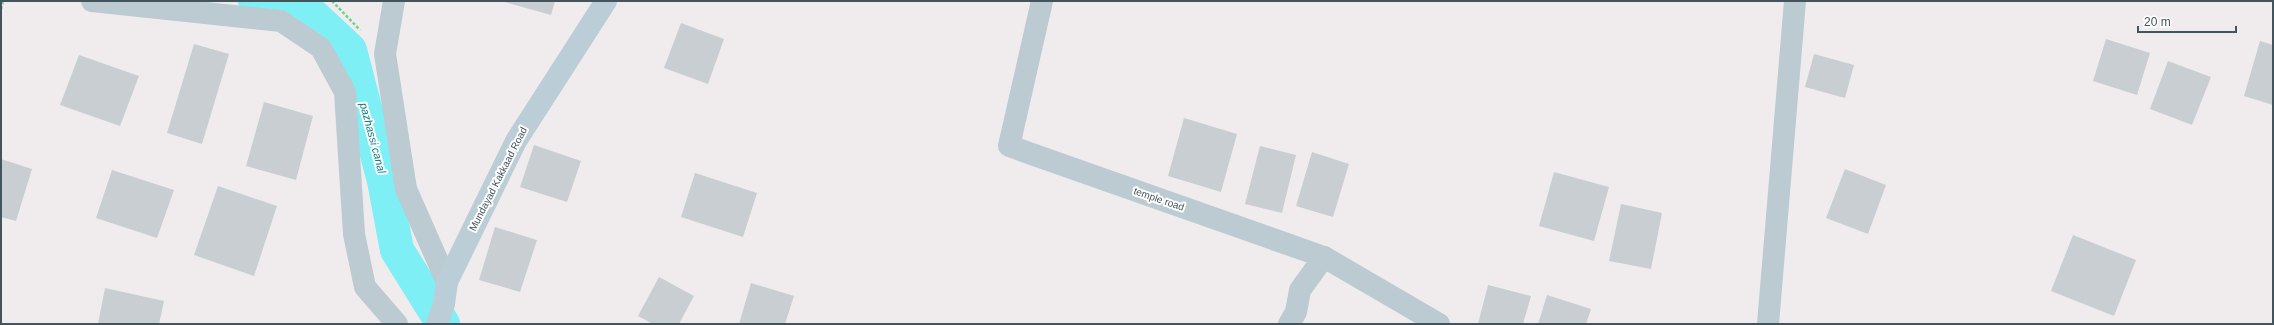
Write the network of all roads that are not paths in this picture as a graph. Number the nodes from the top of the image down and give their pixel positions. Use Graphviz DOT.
graph roads {
  1 [pos="92,1"];
  2 [pos="394,1"];
  3 [pos="606,1"];
  4 [pos="1042,1"];
  5 [pos="1795,1"];
  6 [pos="1324,257"];
  7 [pos="447,282"];
  8 [pos="396,324"];
  9 [pos="437,324"];
  10 [pos="1289,324"];
  11 [pos="1439,324"];
  12 [pos="1768,324"];
  1 -- 8 [label="street"];
  2 -- 7 [label="street"];
  3 -- 7 [label="main road, Mundayad Kakkaad Road"];
  4 -- 6 [label="street, temple road"];
  5 -- 12 [label="street"];
  6 -- 10 [label="street"];
  6 -- 11 [label="street, temple road"];
  7 -- 9 [label="main road, Mundayad Kakkaad Road"];
}
